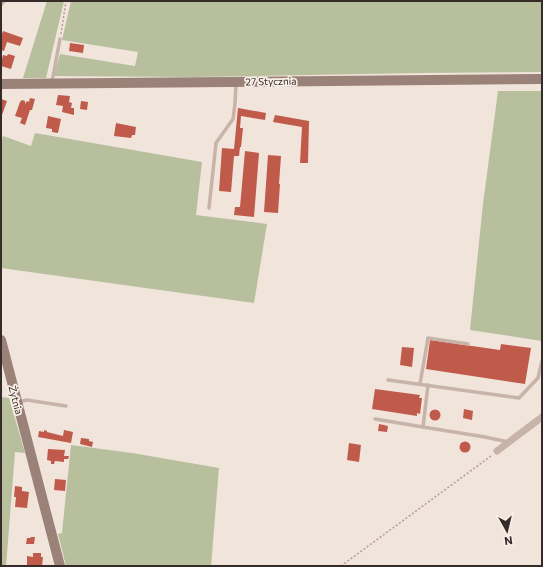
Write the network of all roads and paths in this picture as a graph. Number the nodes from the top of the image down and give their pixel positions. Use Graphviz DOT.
graph roads {
  1 [pos="66,1"];
  2 [pos="60,39"];
  3 [pos="542,79"];
  4 [pos="236,82"];
  5 [pos="52,83"];
  6 [pos="1,84"];
  7 [pos="209,208"];
  8 [pos="1,340"];
  9 [pos="468,344"];
  10 [pos="542,361"];
  11 [pos="388,380"];
  12 [pos="420,384"];
  13 [pos="428,385"];
  14 [pos="17,402"];
  15 [pos="66,406"];
  16 [pos="542,417"];
  17 [pos="375,419"];
  18 [pos="423,427"];
  19 [pos="509,442"];
  20 [pos="497,451"];
  21 [pos="60,566"];
  22 [pos="341,566"];
  1 -- 2 [label="path"];
  2 -- 5 [label="lane"];
  3 -- 4 [label="street, 27 Stycznia"];
  4 -- 5 [label="street, 27 Stycznia"];
  4 -- 7 [label="lane"];
  5 -- 6 [label="street, 27 Stycznia"];
  8 -- 14 [label="street, Żytnia"];
  9 -- 12 [label="lane"];
  10 -- 13 [label="lane"];
  11 -- 12 [label="lane"];
  12 -- 13 [label="lane"];
  13 -- 18 [label="lane"];
  14 -- 15 [label="lane"];
  14 -- 21 [label="street, Żytnia"];
  16 -- 19 [label="street"];
  17 -- 18 [label="lane"];
  18 -- 19 [label="lane"];
  19 -- 20 [label="street"];
  20 -- 22 [label="path"];
}
